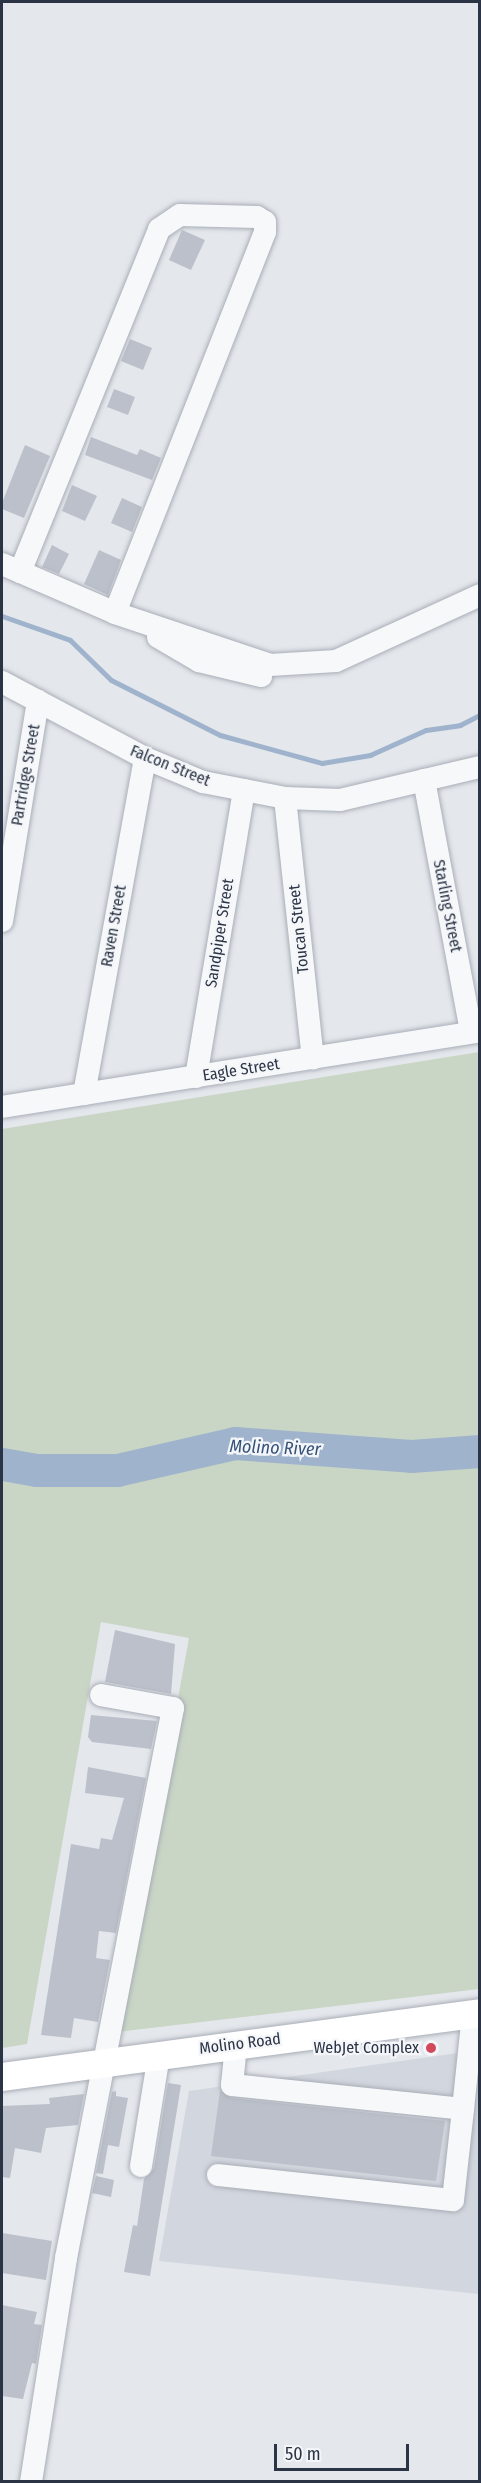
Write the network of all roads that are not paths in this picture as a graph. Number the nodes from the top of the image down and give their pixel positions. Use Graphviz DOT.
graph roads {
  1 [pos="8,568"];
  2 [pos="480,595"];
  3 [pos="115,613"];
  4 [pos="480,613"];
  5 [pos="2,682"];
  6 [pos="38,701"];
  7 [pos="145,758"];
  8 [pos="479,771"];
  9 [pos="424,780"];
  10 [pos="244,790"];
  11 [pos="285,798"];
  12 [pos="2,921"];
  13 [pos="475,1032"];
  14 [pos="313,1059"];
  15 [pos="196,1077"];
  16 [pos="84,1094"];
  17 [pos="2,1107"];
  18 [pos="101,1695"];
  19 [pos="476,2013"];
  20 [pos="236,2045"];
  21 [pos="159,2055"];
  22 [pos="102,2063"];
  23 [pos="2,2077"];
  24 [pos="463,2109"];
  25 [pos="141,2166"];
  26 [pos="218,2175"];
  27 [pos="31,2481"];
  1 -- 3 [label="street"];
  1 -- 3 [label="street"];
  2 -- 3 [label="street"];
  3 -- 4 [label="street"];
  5 -- 6 [label="street, Falcon Street"];
  6 -- 7 [label="street, Falcon Street"];
  6 -- 12 [label="street, Partridge Street"];
  7 -- 10 [label="street, Falcon Street"];
  7 -- 16 [label="street, Raven Street"];
  8 -- 9 [label="street, Falcon Street"];
  9 -- 11 [label="street, Falcon Street"];
  9 -- 13 [label="street, Starling Street"];
  10 -- 11 [label="street, Falcon Street"];
  10 -- 15 [label="street, Sandpiper Street"];
  11 -- 14 [label="street, Toucan Street"];
  13 -- 14 [label="street, Eagle Street"];
  14 -- 15 [label="street, Eagle Street"];
  15 -- 16 [label="street, Eagle Street"];
  16 -- 17 [label="street, Eagle Street"];
  18 -- 22 [label="street"];
  19 -- 20 [label="main road, Molino Road"];
  19 -- 24 [label="street"];
  20 -- 21 [label="main road, Molino Road"];
  20 -- 24 [label="street"];
  21 -- 22 [label="main road, Molino Road"];
  21 -- 25 [label="street"];
  22 -- 23 [label="main road, Molino Road"];
  22 -- 27 [label="street"];
  24 -- 26 [label="street"];
}
